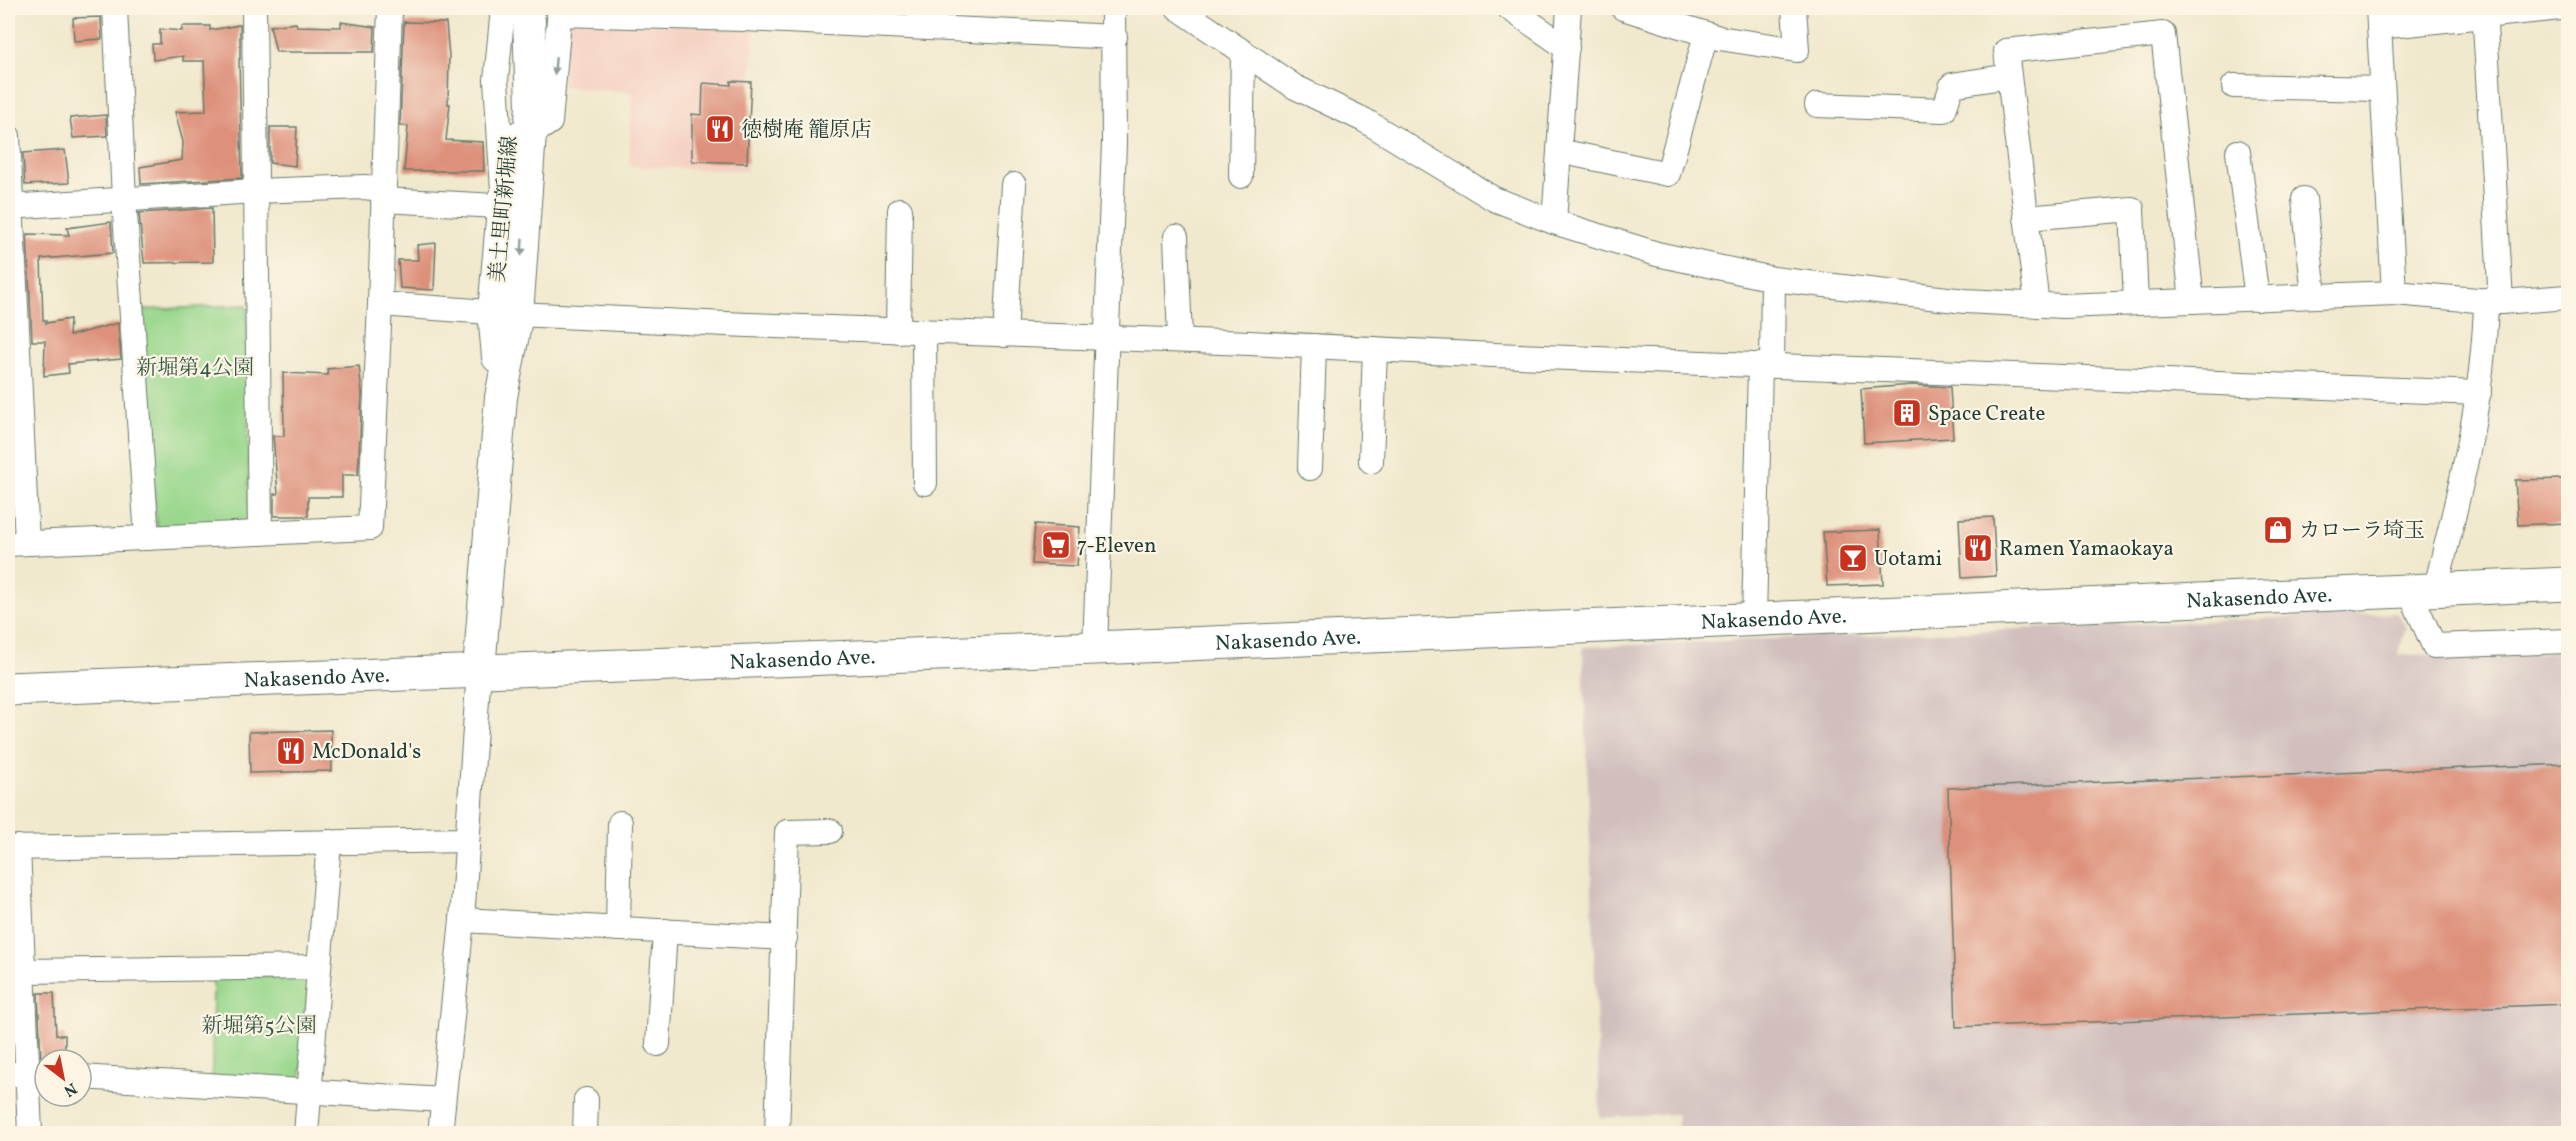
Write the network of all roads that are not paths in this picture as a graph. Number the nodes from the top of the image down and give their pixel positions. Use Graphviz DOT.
graph roads {
  1 [pos="115,8"];
  2 [pos="254,8"];
  3 [pos="390,8"];
  4 [pos="1113,8"];
  5 [pos="1178,8"];
  6 [pos="1509,8"];
  7 [pos="1569,8"];
  8 [pos="1623,8"];
  9 [pos="1794,8"];
  10 [pos="2560,8"];
  11 [pos="536,11"];
  12 [pos="2485,12"];
  13 [pos="744,13"];
  14 [pos="881,16"];
  15 [pos="2378,17"];
  16 [pos="1706,34"];
  17 [pos="1115,37"];
  18 [pos="1567,48"];
  19 [pos="1243,52"];
  20 [pos="2009,76"];
  21 [pos="2234,86"];
  22 [pos="2382,89"];
  23 [pos="1817,105"];
  24 [pos="8,136"];
  25 [pos="1559,151"];
  26 [pos="2238,152"];
  27 [pos="1241,176"];
  28 [pos="1014,185"];
  29 [pos="255,191"];
  30 [pos="383,195"];
  31 [pos="124,199"];
  32 [pos="2304,199"];
  33 [pos="10,207"];
  34 [pos="514,207"];
  35 [pos="900,210"];
  36 [pos="2026,218"];
  37 [pos="1554,222"];
  38 [pos="1176,237"];
  39 [pos="1773,279"];
  40 [pos="2394,293"];
  41 [pos="2314,296"];
  42 [pos="2568,297"];
  43 [pos="2257,299"];
  44 [pos="2192,301"];
  45 [pos="2494,301"];
  46 [pos="2136,303"];
  47 [pos="380,304"];
  48 [pos="2037,305"];
  49 [pos="506,313"];
  50 [pos="898,331"];
  51 [pos="924,332"];
  52 [pos="1005,335"];
  53 [pos="1105,339"];
  54 [pos="1180,340"];
  55 [pos="1314,346"];
  56 [pos="1375,349"];
  57 [pos="1766,365"];
  58 [pos="2479,393"];
  59 [pos="1371,461"];
  60 [pos="1310,468"];
  61 [pos="925,483"];
  62 [pos="260,533"];
  63 [pos="147,538"];
  64 [pos="17,543"];
  65 [pos="2568,584"];
  66 [pos="2422,592"];
  67 [pos="1754,619"];
  68 [pos="2568,641"];
  69 [pos="1095,648"];
  70 [pos="480,670"];
  71 [pos="8,689"];
  72 [pos="620,823"];
  73 [pos="830,831"];
  74 [pos="467,840"];
  75 [pos="329,842"];
  76 [pos="13,847"];
  77 [pos="462,920"];
  78 [pos="618,929"];
  79 [pos="665,931"];
  80 [pos="785,938"];
  81 [pos="319,967"];
  82 [pos="24,971"];
  83 [pos="658,1044"];
  84 [pos="27,1074"];
  85 [pos="93,1078"];
  86 [pos="309,1092"];
  87 [pos="443,1100"];
  88 [pos="586,1100"];
  89 [pos="30,1134"];
  90 [pos="306,1134"];
  91 [pos="440,1134"];
  92 [pos="585,1134"];
  93 [pos="777,1134"];
  1 -- 31 [label="street"];
  2 -- 29 [label="street"];
  3 -- 30 [label="street"];
  4 -- 17 [label="street"];
  5 -- 19 [label="street"];
  6 -- 18 [label="street"];
  7 -- 18 [label="street"];
  8 -- 16 [label="street"];
  9 -- 16 [label="street"];
  10 -- 12 [label="street"];
  11 -- 13 [label="street"];
  11 -- 34 [label="main road, 美土里町新堀線"];
  11 -- 34 [label="street"];
  12 -- 15 [label="street"];
  12 -- 45 [label="street"];
  13 -- 14 [label="street"];
  14 -- 17 [label="street"];
  15 -- 22 [label="street"];
  16 -- 25 [label="street"];
  17 -- 53 [label="street"];
  18 -- 25 [label="street"];
  19 -- 27 [label="street"];
  19 -- 37 [label="street"];
  20 -- 23 [label="street"];
  20 -- 36 [label="street"];
  20 -- 44 [label="street"];
  21 -- 22 [label="street"];
  22 -- 40 [label="street"];
  24 -- 33 [label="street"];
  25 -- 37 [label="street"];
  26 -- 43 [label="street"];
  28 -- 52 [label="street"];
  29 -- 30 [label="street"];
  29 -- 31 [label="street"];
  29 -- 62 [label="street"];
  30 -- 34 [label="street"];
  30 -- 47 [label="street"];
  31 -- 33 [label="street"];
  31 -- 63 [label="street"];
  32 -- 41 [label="street"];
  33 -- 64 [label="street"];
  34 -- 49 [label="main road, 美土里町新堀線"];
  35 -- 50 [label="street"];
  36 -- 46 [label="street"];
  36 -- 48 [label="street"];
  37 -- 39 [label="street"];
  38 -- 54 [label="street"];
  39 -- 48 [label="street"];
  39 -- 57 [label="street"];
  40 -- 41 [label="street"];
  40 -- 45 [label="street"];
  41 -- 43 [label="street"];
  42 -- 45 [label="street"];
  43 -- 44 [label="street"];
  44 -- 46 [label="street"];
  45 -- 58 [label="street"];
  46 -- 48 [label="street"];
  47 -- 49 [label="street"];
  47 -- 62 [label="street"];
  49 -- 50 [label="street"];
  49 -- 70 [label="main road, 美土里町新堀線"];
  50 -- 51 [label="street"];
  51 -- 52 [label="street"];
  51 -- 61 [label="street"];
  52 -- 53 [label="street"];
  53 -- 54 [label="street"];
  53 -- 69 [label="street"];
  54 -- 55 [label="street"];
  55 -- 56 [label="street"];
  55 -- 60 [label="street"];
  56 -- 57 [label="street"];
  56 -- 59 [label="street"];
  57 -- 58 [label="street"];
  57 -- 67 [label="street"];
  58 -- 66 [label="street"];
  62 -- 63 [label="street"];
  63 -- 64 [label="street"];
  65 -- 66 [label="highway, Nakasendo Ave."];
  66 -- 67 [label="highway, Nakasendo Ave."];
  66 -- 68 [label="street"];
  67 -- 69 [label="highway, Nakasendo Ave."];
  69 -- 70 [label="highway, Nakasendo Ave."];
  70 -- 71 [label="highway, Nakasendo Ave."];
  70 -- 74 [label="street"];
  72 -- 78 [label="street"];
  73 -- 80 [label="street"];
  74 -- 75 [label="street"];
  74 -- 77 [label="street"];
  75 -- 76 [label="street"];
  75 -- 81 [label="street"];
  76 -- 82 [label="street"];
  77 -- 78 [label="street"];
  77 -- 87 [label="street"];
  78 -- 79 [label="street"];
  79 -- 80 [label="street"];
  79 -- 83 [label="street"];
  80 -- 93 [label="street"];
  81 -- 82 [label="street"];
  81 -- 86 [label="street"];
  82 -- 84 [label="street"];
  84 -- 89 [label="street"];
  85 -- 86 [label="street"];
  86 -- 87 [label="street"];
  86 -- 90 [label="street"];
  87 -- 91 [label="street"];
  88 -- 92 [label="street"];
}
